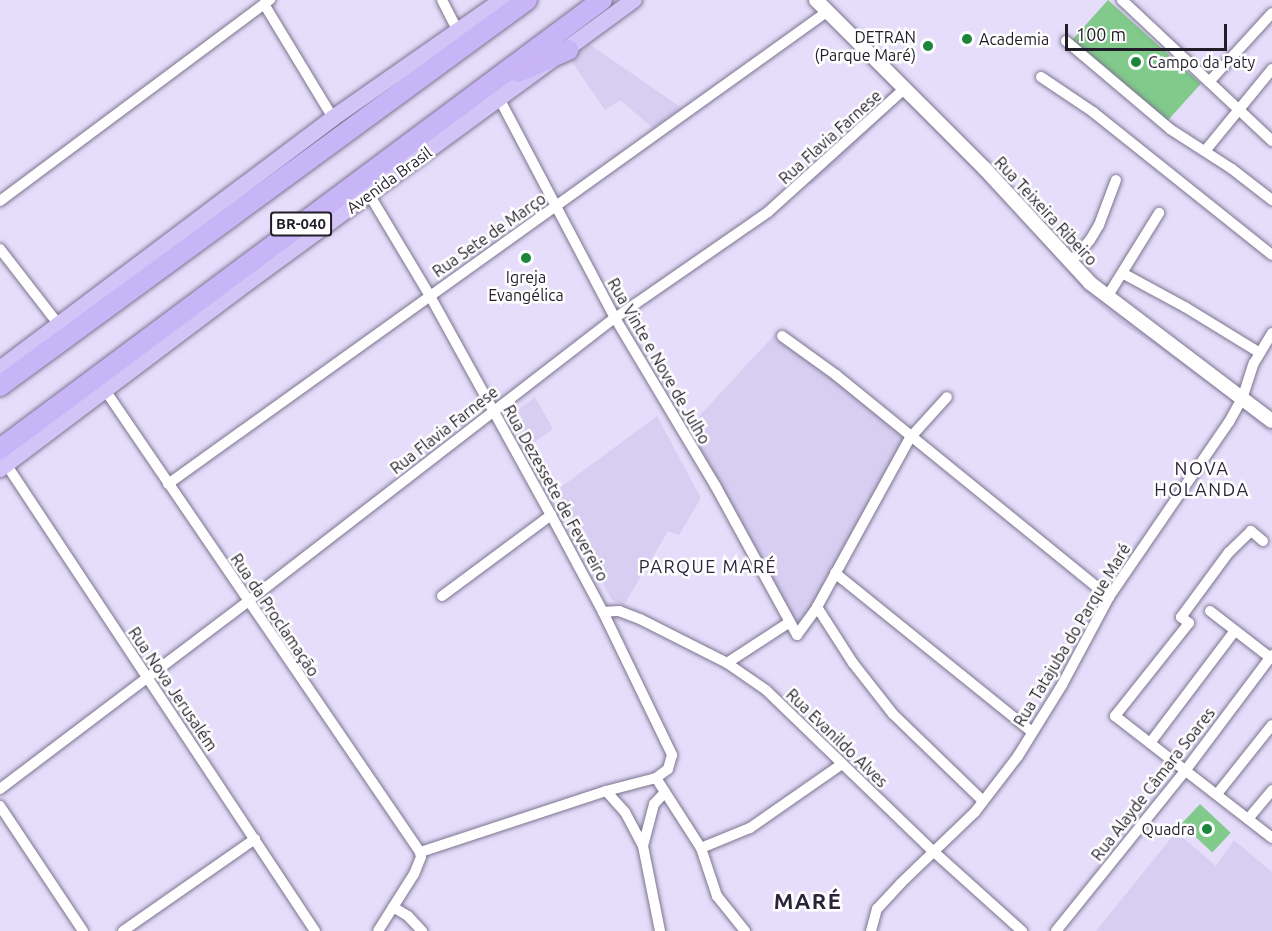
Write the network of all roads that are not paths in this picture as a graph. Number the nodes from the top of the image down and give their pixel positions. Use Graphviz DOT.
graph roads {
  1 [pos="442,0"];
  2 [pos="502,0"];
  3 [pos="507,0"];
  4 [pos="527,0"];
  5 [pos="602,0"];
  6 [pos="634,0"];
  7 [pos="816,0"];
  8 [pos="1122,0"];
  9 [pos="267,2"];
  10 [pos="828,11"];
  11 [pos="1272,12"];
  12 [pos="458,31"];
  13 [pos="1066,41"];
  14 [pos="568,50"];
  15 [pos="1272,69"];
  16 [pos="1041,77"];
  17 [pos="1209,82"];
  18 [pos="480,90"];
  19 [pos="903,90"];
  20 [pos="500,100"];
  21 [pos="1238,110"];
  22 [pos="333,118"];
  23 [pos="1271,137"];
  24 [pos="1205,151"];
  25 [pos="1116,180"];
  26 [pos="369,194"];
  27 [pos="1272,200"];
  28 [pos="0,201"];
  29 [pos="555,207"];
  30 [pos="1159,213"];
  31 [pos="211,230"];
  32 [pos="0,249"];
  33 [pos="1272,255"];
  34 [pos="1070,263"];
  35 [pos="1124,274"];
  36 [pos="430,296"];
  37 [pos="1107,297"];
  38 [pos="615,318"];
  39 [pos="59,325"];
  40 [pos="1272,333"];
  41 [pos="782,336"];
  42 [pos="1260,352"];
  43 [pos="0,369"];
  44 [pos="0,386"];
  45 [pos="105,390"];
  46 [pos="947,397"];
  47 [pos="1242,399"];
  48 [pos="493,410"];
  49 [pos="1272,421"];
  50 [pos="910,438"];
  51 [pos="2,461"];
  52 [pos="168,484"];
  53 [pos="551,515"];
  54 [pos="1267,541"];
  55 [pos="835,573"];
  56 [pos="442,596"];
  57 [pos="1110,597"];
  58 [pos="247,602"];
  59 [pos="817,607"];
  60 [pos="1210,610"];
  61 [pos="603,612"];
  62 [pos="790,622"];
  63 [pos="1234,632"];
  64 [pos="1271,657"];
  65 [pos="727,663"];
  66 [pos="147,677"];
  67 [pos="1272,725"];
  68 [pos="1032,732"];
  69 [pos="1150,743"];
  70 [pos="842,764"];
  71 [pos="1185,771"];
  72 [pos="656,778"];
  73 [pos="0,789"];
  74 [pos="1272,790"];
  75 [pos="606,791"];
  76 [pos="665,792"];
  77 [pos="1217,794"];
  78 [pos="983,801"];
  79 [pos="0,806"];
  80 [pos="1248,819"];
  81 [pos="255,838"];
  82 [pos="1272,838"];
  83 [pos="643,846"];
  84 [pos="701,848"];
  85 [pos="933,851"];
  86 [pos="420,854"];
  87 [pos="393,907"];
  88 [pos="83,931"];
  89 [pos="123,931"];
  90 [pos="315,931"];
  91 [pos="378,931"];
  92 [pos="422,931"];
  93 [pos="660,931"];
  94 [pos="745,931"];
  95 [pos="871,931"];
  96 [pos="1022,931"];
  97 [pos="1056,931"];
  1 -- 12 [label="street"];
  2 -- 12 [label="highway"];
  3 -- 31 [label="highway"];
  4 -- 31 [label="highway, BR-040"];
  5 -- 18 [label="highway, Avenida Brasil / BR-040"];
  6 -- 14 [label="highway, Avenida Brasil"];
  7 -- 10 [label="street, Rua Teixeira Ribeiro"];
  8 -- 17 [label="street"];
  9 -- 22 [label="street"];
  9 -- 28 [label="street"];
  10 -- 19 [label="street, Rua Teixeira Ribeiro"];
  10 -- 29 [label="street, Rua Sete de Março"];
  11 -- 17 [label="street"];
  12 -- 22 [label="highway"];
  13 -- 24 [label="street"];
  14 -- 18 [label="highway"];
  14 -- 20 [label="highway, Avenida Brasil"];
  15 -- 21 [label="street"];
  16 -- 33 [label="street"];
  17 -- 21 [label="street"];
  18 -- 51 [label="highway, Avenida Brasil / BR-040"];
  19 -- 34 [label="street, Rua Teixeira Ribeiro"];
  19 -- 38 [label="street, Rua Flavia Farnese"];
  20 -- 26 [label="highway, Avenida Brasil"];
  20 -- 29 [label="street, Rua Vinte e Nove de Julho"];
  21 -- 23 [label="street"];
  21 -- 24 [label="street"];
  22 -- 39 [label="highway"];
  24 -- 27 [label="street"];
  25 -- 34 [label="street"];
  26 -- 36 [label="street, Rua Dezessete de Fevereiro"];
  26 -- 45 [label="highway, Avenida Brasil"];
  29 -- 36 [label="street, Rua Sete de Março"];
  29 -- 38 [label="street, Rua Vinte e Nove de Julho"];
  30 -- 35 [label="street"];
  31 -- 44 [label="highway, BR-040"];
  32 -- 39 [label="street"];
  34 -- 37 [label="street, Rua Teixeira Ribeiro"];
  35 -- 37 [label="street"];
  35 -- 42 [label="street"];
  36 -- 48 [label="street, Rua Dezessete de Fevereiro"];
  36 -- 52 [label="street, Rua Sete de Março"];
  37 -- 47 [label="street, Rua Teixeira Ribeiro"];
  38 -- 48 [label="street, Rua Flavia Farnese"];
  38 -- 62 [label="street, Rua Vinte e Nove de Julho"];
  39 -- 43 [label="highway"];
  40 -- 42 [label="street, Rua Tatajuba do Parque Maré"];
  41 -- 50 [label="street"];
  42 -- 47 [label="street, Rua Tatajuba do Parque Maré"];
  45 -- 51 [label="highway, Avenida Brasil"];
  45 -- 52 [label="street, Rua da Proclamação"];
  46 -- 50 [label="street"];
  47 -- 49 [label="street, Rua Teixeira Ribeiro"];
  47 -- 57 [label="street, Rua Tatajuba do Parque Maré"];
  48 -- 53 [label="street, Rua Dezessete de Fevereiro"];
  48 -- 58 [label="street, Rua Flavia Farnese"];
  50 -- 55 [label="street"];
  50 -- 57 [label="street"];
  51 -- 66 [label="street, Rua Nova Jerusalém"];
  52 -- 58 [label="street, Rua da Proclamação"];
  53 -- 56 [label="street"];
  53 -- 61 [label="street, Rua Dezessete de Fevereiro"];
  54 -- 69 [label="street"];
  55 -- 59 [label="street"];
  55 -- 68 [label="street"];
  57 -- 68 [label="street, Rua Tatajuba do Parque Maré"];
  58 -- 66 [label="street, Rua Flavia Farnese"];
  58 -- 86 [label="street, Rua da Proclamação"];
  59 -- 62 [label="street, Rua Vinte e Nove de Julho"];
  59 -- 78 [label="street"];
  60 -- 63 [label="street"];
  61 -- 65 [label="street, Rua Evanildo Alves"];
  61 -- 72 [label="street, Rua Dezessete de Fevereiro"];
  62 -- 65 [label="street"];
  63 -- 64 [label="street"];
  63 -- 69 [label="street"];
  64 -- 71 [label="street, Rua Alayde Câmara Soares"];
  65 -- 70 [label="street, Rua Evanildo Alves"];
  66 -- 73 [label="street, Rua Flavia Farnese"];
  66 -- 81 [label="street, Rua Nova Jerusalém"];
  67 -- 77 [label="street"];
  68 -- 78 [label="street, Rua Tatajuba do Parque Maré"];
  69 -- 71 [label="street"];
  70 -- 84 [label="street"];
  70 -- 85 [label="street, Rua Evanildo Alves"];
  71 -- 77 [label="street"];
  71 -- 97 [label="street, Rua Alayde Câmara Soares"];
  72 -- 75 [label="street"];
  72 -- 76 [label="street"];
  74 -- 80 [label="street"];
  75 -- 83 [label="street"];
  75 -- 86 [label="street"];
  76 -- 83 [label="street"];
  76 -- 84 [label="street"];
  77 -- 80 [label="street"];
  78 -- 85 [label="street, Rua Tatajuba do Parque Maré"];
  79 -- 88 [label="street"];
  80 -- 82 [label="street"];
  81 -- 89 [label="street"];
  81 -- 90 [label="street, Rua Nova Jerusalém"];
  83 -- 93 [label="street"];
  84 -- 94 [label="street"];
  85 -- 95 [label="street, Rua Tatajuba do Parque Maré"];
  85 -- 96 [label="street, Rua Evanildo Alves"];
  86 -- 87 [label="street"];
  87 -- 91 [label="street"];
  87 -- 92 [label="street"];
}
